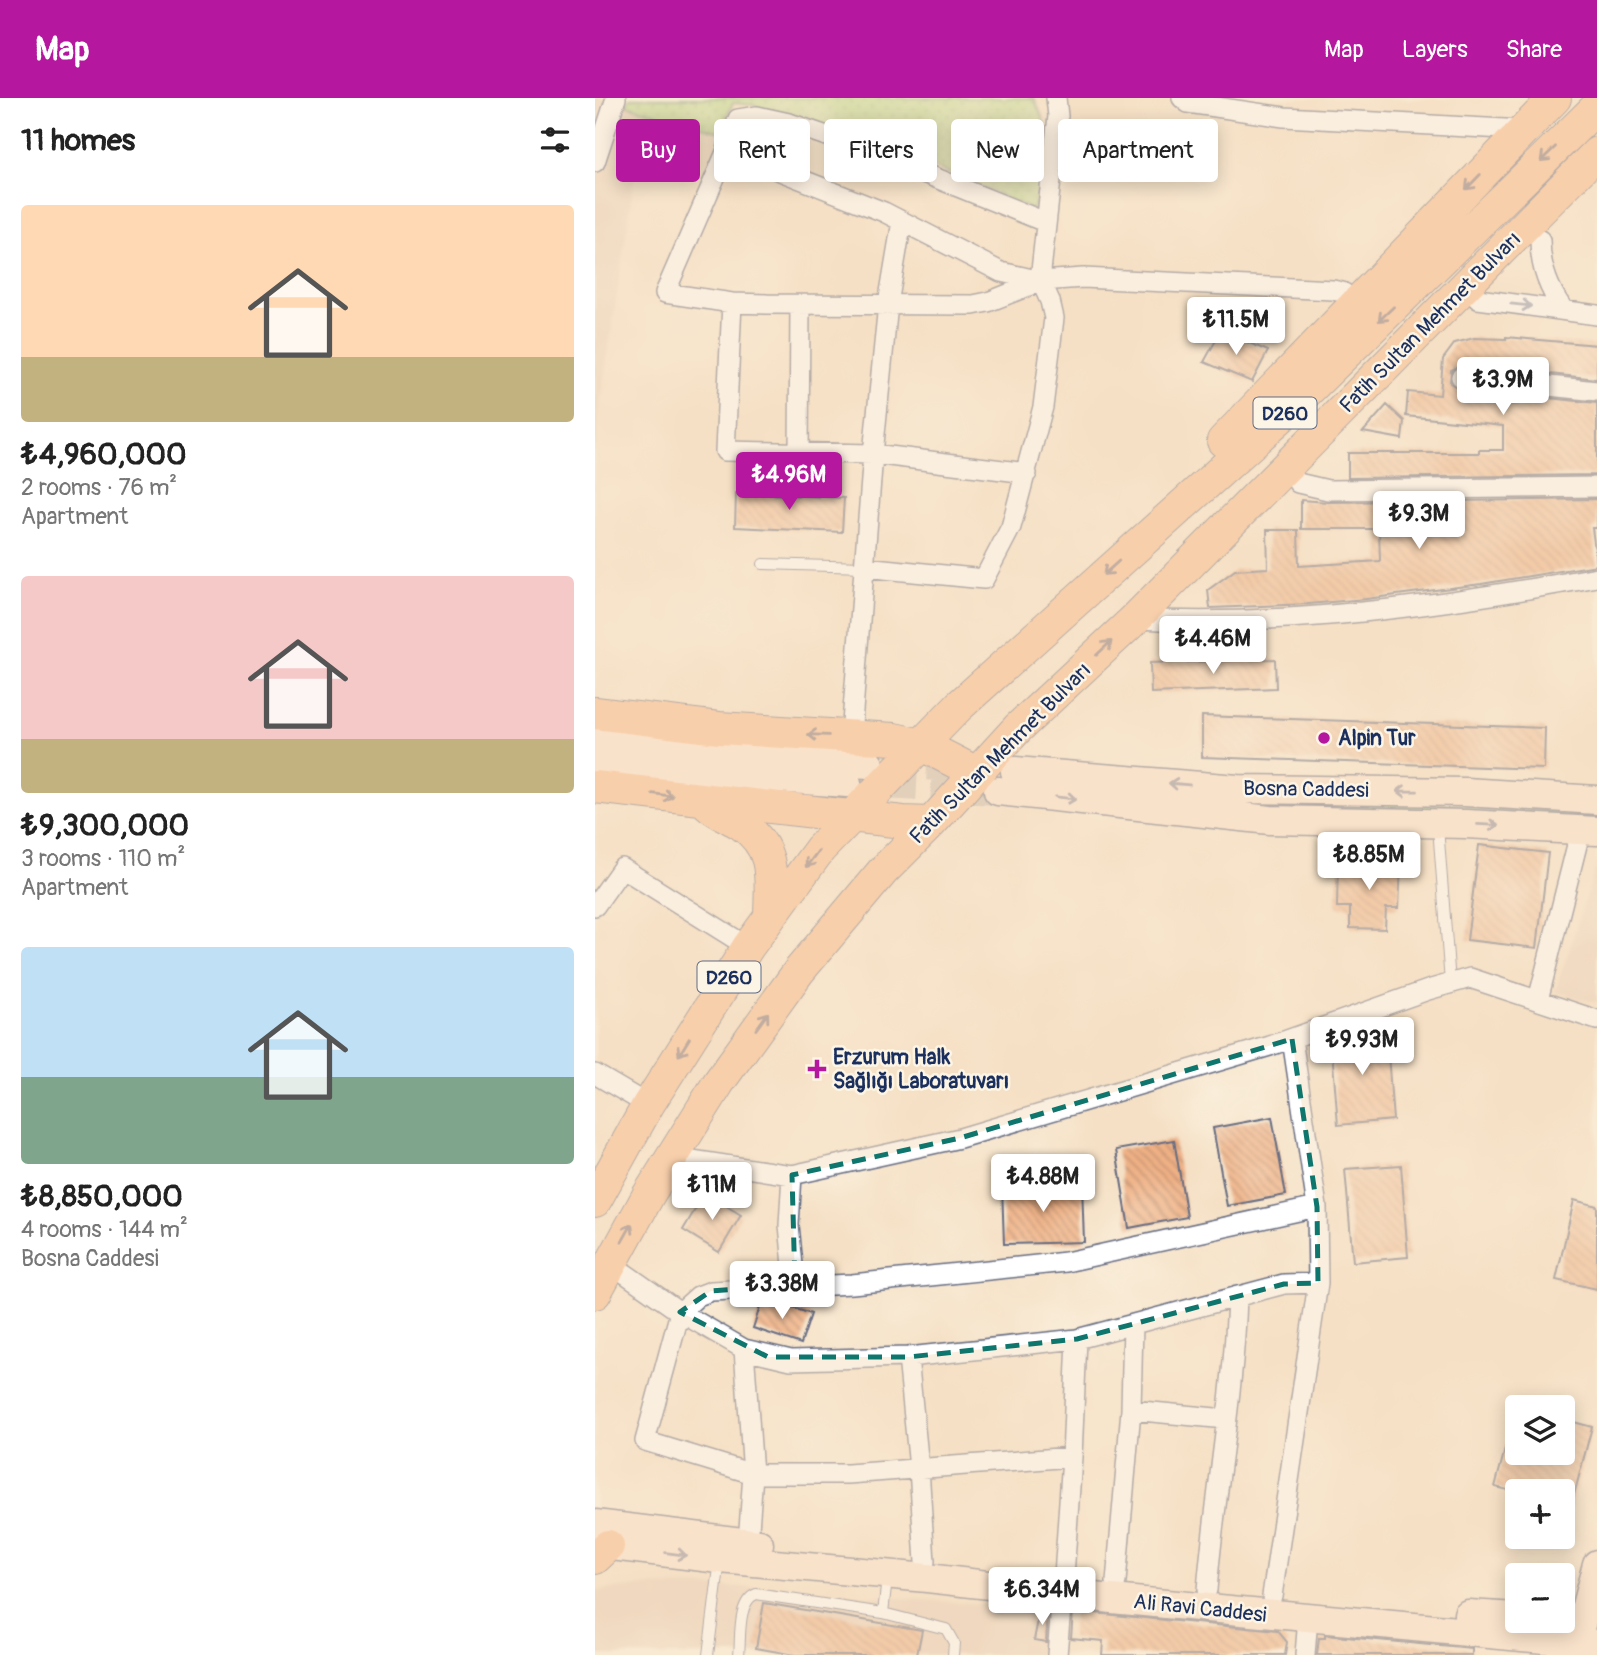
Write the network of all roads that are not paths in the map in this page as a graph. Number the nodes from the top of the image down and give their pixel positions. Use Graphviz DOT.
graph roads {
  1 [pos="616,98"];
  2 [pos="1056,98"];
  3 [pos="1182,98"];
  4 [pos="1555,98"];
  5 [pos="1597,107"];
  6 [pos="738,119"];
  7 [pos="771,119"];
  8 [pos="810,130"];
  9 [pos="1523,130"];
  10 [pos="1597,153"];
  11 [pos="595,162"];
  12 [pos="714,180"];
  13 [pos="808,182"];
  14 [pos="1597,184"];
  15 [pos="902,221"];
  16 [pos="1045,222"];
  17 [pos="1540,240"];
  18 [pos="1041,281"];
  19 [pos="1479,299"];
  20 [pos="1357,301"];
  21 [pos="732,303"];
  22 [pos="888,304"];
  23 [pos="800,305"];
  24 [pos="1563,309"];
  25 [pos="1597,315"];
  26 [pos="1461,377"];
  27 [pos="1597,391"];
  28 [pos="799,454"];
  29 [pos="873,454"];
  30 [pos="1027,473"];
  31 [pos="1298,483"];
  32 [pos="1597,487"];
  33 [pos="1142,541"];
  34 [pos="763,564"];
  35 [pos="864,567"];
  36 [pos="1597,577"];
  37 [pos="1138,616"];
  38 [pos="595,713"];
  39 [pos="851,736"];
  40 [pos="595,739"];
  41 [pos="922,745"];
  42 [pos="595,759"];
  43 [pos="869,764"];
  44 [pos="997,778"];
  45 [pos="848,783"];
  46 [pos="595,787"];
  47 [pos="704,800"];
  48 [pos="1597,800"];
  49 [pos="852,816"];
  50 [pos="931,823"];
  51 [pos="1438,824"];
  52 [pos="1589,830"];
  53 [pos="595,906"];
  54 [pos="770,915"];
  55 [pos="748,947"];
  56 [pos="1450,983"];
  57 [pos="1538,1000"];
  58 [pos="1597,1020"];
  59 [pos="1292,1038"];
  60 [pos="595,1074"];
  61 [pos="648,1105"];
  62 [pos="672,1157"];
  63 [pos="792,1175"];
  64 [pos="597,1190"];
  65 [pos="1317,1207"];
  66 [pos="610,1264"];
  67 [pos="1318,1283"];
  68 [pos="795,1285"];
  69 [pos="595,1293"];
  70 [pos="1237,1296"];
  71 [pos="680,1312"];
  72 [pos="1133,1324"];
  73 [pos="1077,1339"];
  74 [pos="744,1349"];
  75 [pos="908,1357"];
  76 [pos="1131,1410"];
  77 [pos="1226,1419"];
  78 [pos="1072,1457"];
  79 [pos="919,1468"];
  80 [pos="753,1474"];
  81 [pos="597,1537"];
  82 [pos="748,1543"];
  83 [pos="720,1559"];
  84 [pos="925,1562"];
  85 [pos="1597,1564"];
  86 [pos="887,1574"];
  87 [pos="1115,1582"];
  88 [pos="1063,1585"];
  89 [pos="1207,1590"];
  90 [pos="1272,1596"];
  91 [pos="883,1613"];
  92 [pos="1505,1617"];
  93 [pos="1308,1618"];
  94 [pos="1585,1637"];
  95 [pos="708,1655"];
  96 [pos="739,1655"];
  97 [pos="953,1655"];
  98 [pos="1057,1655"];
  99 [pos="1305,1655"];
  1 -- 11 [label="street"];
  2 -- 16 [label="street"];
  3 -- 9 [label="street"];
  4 -- 9 [label="highway"];
  5 -- 33 [label="highway, Fatih Sultan Mehmet Bulvarı / D260, one-way"];
  6 -- 7 [label="street"];
  8 -- 16 [label="street"];
  9 -- 20 [label="highway, one-way"];
  10 -- 37 [label="highway, Fatih Sultan Mehmet Bulvarı / D260"];
  12 -- 21 [label="street"];
  13 -- 15 [label="street"];
  14 -- 17 [label="highway"];
  15 -- 18 [label="street"];
  15 -- 22 [label="street"];
  16 -- 18 [label="street"];
  17 -- 19 [label="highway"];
  17 -- 24 [label="street"];
  18 -- 20 [label="street"];
  18 -- 22 [label="street"];
  18 -- 30 [label="street"];
  19 -- 24 [label="street, one-way"];
  19 -- 31 [label="highway"];
  20 -- 33 [label="highway"];
  21 -- 23 [label="street"];
  21 -- 28 [label="street"];
  22 -- 23 [label="street"];
  22 -- 29 [label="street"];
  23 -- 28 [label="street"];
  24 -- 25 [label="street"];
  26 -- 27 [label="street"];
  28 -- 29 [label="street"];
  29 -- 30 [label="street"];
  29 -- 35 [label="street"];
  30 -- 35 [label="street"];
  31 -- 32 [label="street"];
  31 -- 37 [label="highway"];
  33 -- 41 [label="highway, Fatih Sultan Mehmet Bulvarı / D260, one-way"];
  34 -- 35 [label="lane"];
  35 -- 39 [label="street"];
  36 -- 37 [label="street"];
  44 -- 37 [label="highway, Fatih Sultan Mehmet Bulvarı / D260, one-way"];
  39 -- 38 [label="highway, one-way"];
  39 -- 41 [label="highway"];
  40 -- 43 [label="main road"];
  41 -- 44 [label="highway"];
  41 -- 49 [label="highway, Fatih Sultan Mehmet Bulvarı / D260"];
  42 -- 45 [label="main road"];
  48 -- 44 [label="main road, Bosna Caddesi, one-way"];
  44 -- 50 [label="highway, Fatih Sultan Mehmet Bulvarı / D260"];
  44 -- 51 [label="main road, one-way"];
  46 -- 47 [label="highway, one-way"];
  47 -- 49 [label="highway"];
  47 -- 54 [label="highway"];
  49 -- 50 [label="highway"];
  49 -- 54 [label="highway, Fatih Sultan Mehmet Bulvarı / D260, one-way"];
  62 -- 50 [label="highway, Fatih Sultan Mehmet Bulvarı / D260, one-way"];
  51 -- 52 [label="main road, one-way"];
  51 -- 56 [label="lane"];
  52 -- 57 [label="street"];
  53 -- 55 [label="street"];
  54 -- 55 [label="highway, Fatih Sultan Mehmet Bulvarı / D260"];
  55 -- 61 [label="highway, Fatih Sultan Mehmet Bulvarı / D260, one-way"];
  56 -- 57 [label="street"];
  56 -- 59 [label="street"];
  57 -- 58 [label="street"];
  59 -- 63 [label="street"];
  59 -- 65 [label="street"];
  60 -- 61 [label="street"];
  61 -- 64 [label="highway, Fatih Sultan Mehmet Bulvarı / D260"];
  62 -- 63 [label="street"];
  66 -- 62 [label="highway, Fatih Sultan Mehmet Bulvarı / D260, one-way"];
  63 -- 68 [label="street"];
  65 -- 67 [label="street"];
  65 -- 68 [label="street"];
  66 -- 69 [label="highway, Fatih Sultan Mehmet Bulvarı / D260"];
  66 -- 71 [label="street"];
  67 -- 70 [label="street"];
  67 -- 90 [label="street"];
  68 -- 71 [label="street"];
  70 -- 72 [label="street"];
  70 -- 77 [label="street"];
  71 -- 74 [label="street"];
  71 -- 80 [label="street"];
  72 -- 73 [label="street"];
  72 -- 76 [label="street"];
  73 -- 75 [label="street"];
  73 -- 78 [label="street"];
  74 -- 75 [label="street"];
  74 -- 80 [label="street"];
  75 -- 79 [label="street"];
  76 -- 77 [label="street"];
  76 -- 87 [label="street"];
  77 -- 89 [label="street"];
  78 -- 79 [label="street"];
  78 -- 88 [label="street"];
  79 -- 80 [label="street"];
  79 -- 84 [label="street"];
  80 -- 82 [label="street"];
  81 -- 82 [label="main road, Ali Ravi Caddesi"];
  81 -- 83 [label="main road, Ali Ravi Caddesi, one-way"];
  82 -- 84 [label="main road, Ali Ravi Caddesi"];
  83 -- 86 [label="main road, Ali Ravi Caddesi"];
  83 -- 95 [label="lane"];
  84 -- 88 [label="main road, Ali Ravi Caddesi"];
  85 -- 94 [label="main road"];
  86 -- 88 [label="main road, Ali Ravi Caddesi"];
  86 -- 91 [label="lane"];
  87 -- 88 [label="main road, Ali Ravi Caddesi"];
  87 -- 89 [label="main road, Ali Ravi Caddesi"];
  88 -- 93 [label="main road, Ali Ravi Caddesi"];
  88 -- 98 [label="street"];
  89 -- 90 [label="main road, Ali Ravi Caddesi"];
  90 -- 92 [label="main road, Ali Ravi Caddesi"];
  91 -- 96 [label="lane"];
  91 -- 97 [label="lane"];
  93 -- 94 [label="main road, Ali Ravi Caddesi"];
  93 -- 99 [label="street"];
}
